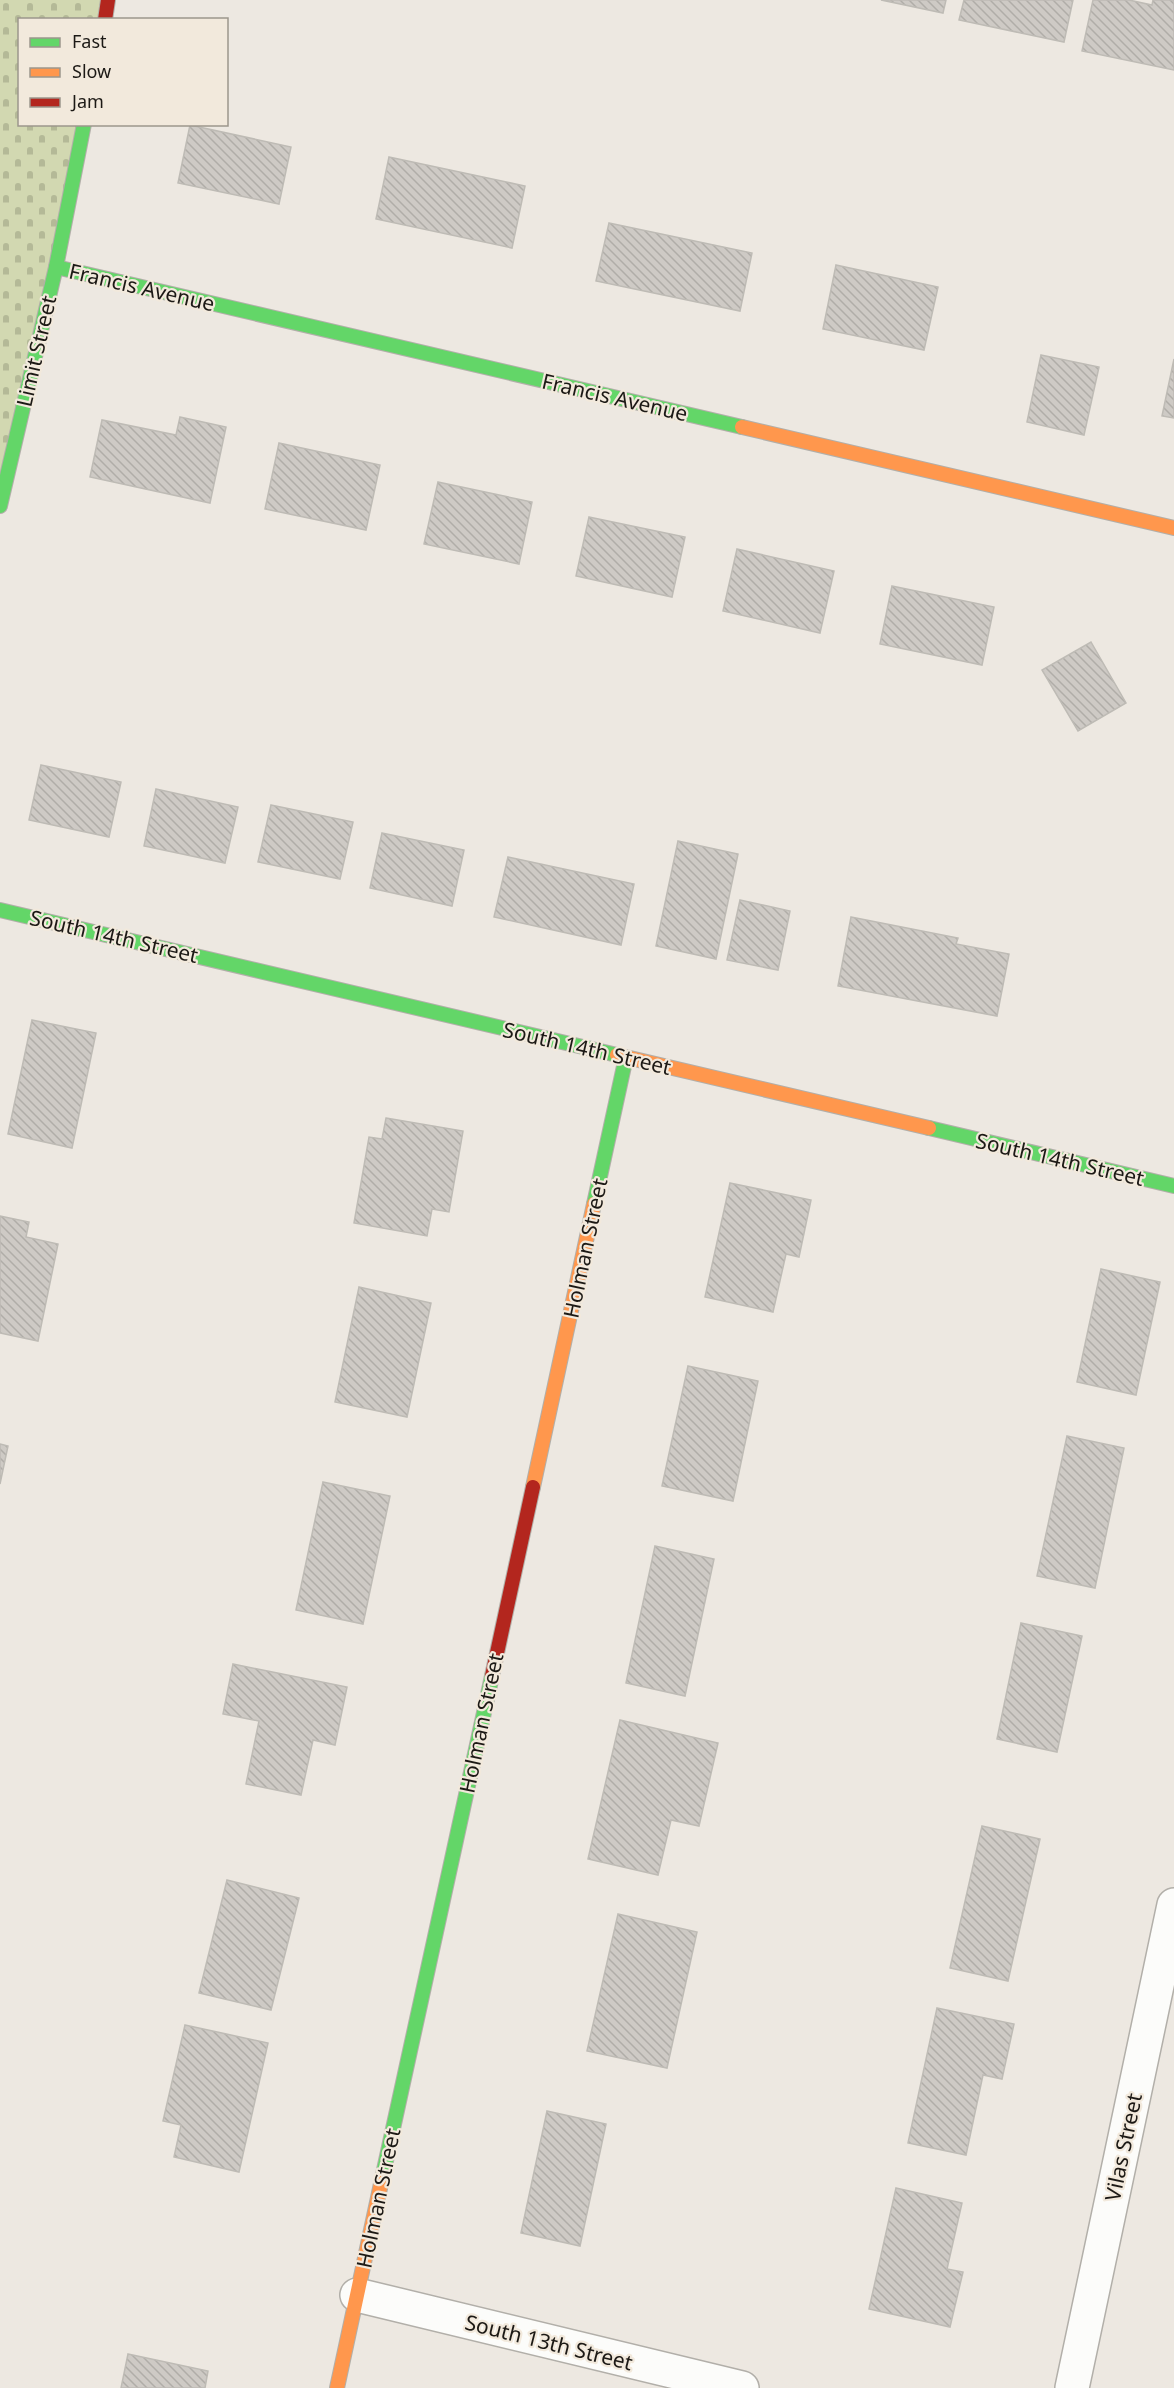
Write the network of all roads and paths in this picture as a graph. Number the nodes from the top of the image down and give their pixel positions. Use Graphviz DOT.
graph roads {
  1 [pos="108,0"];
  2 [pos="105,18"];
  3 [pos="84,126"];
  4 [pos="56,267"];
  5 [pos="0,506"];
  6 [pos="1174,528"];
  7 [pos="0,910"];
  8 [pos="626,1058"];
  9 [pos="1174,1186"];
  10 [pos="1174,1905"];
  11 [pos="357,2295"];
  12 [pos="337,2388"];
  13 [pos="742,2388"];
  14 [pos="1072,2388"];
  1 -- 2 [label="street"];
  3 -- 4 [label="street, Limit Street"];
  4 -- 5 [label="street, Limit Street"];
  4 -- 6 [label="street, Francis Avenue"];
  7 -- 8 [label="street, South 14th Street"];
  8 -- 9 [label="street, South 14th Street"];
  8 -- 11 [label="street, Holman Street"];
  10 -- 14 [label="street, Vilas Street"];
  11 -- 12 [label="street, Holman Street"];
  11 -- 13 [label="street, South 13th Street"];
}
